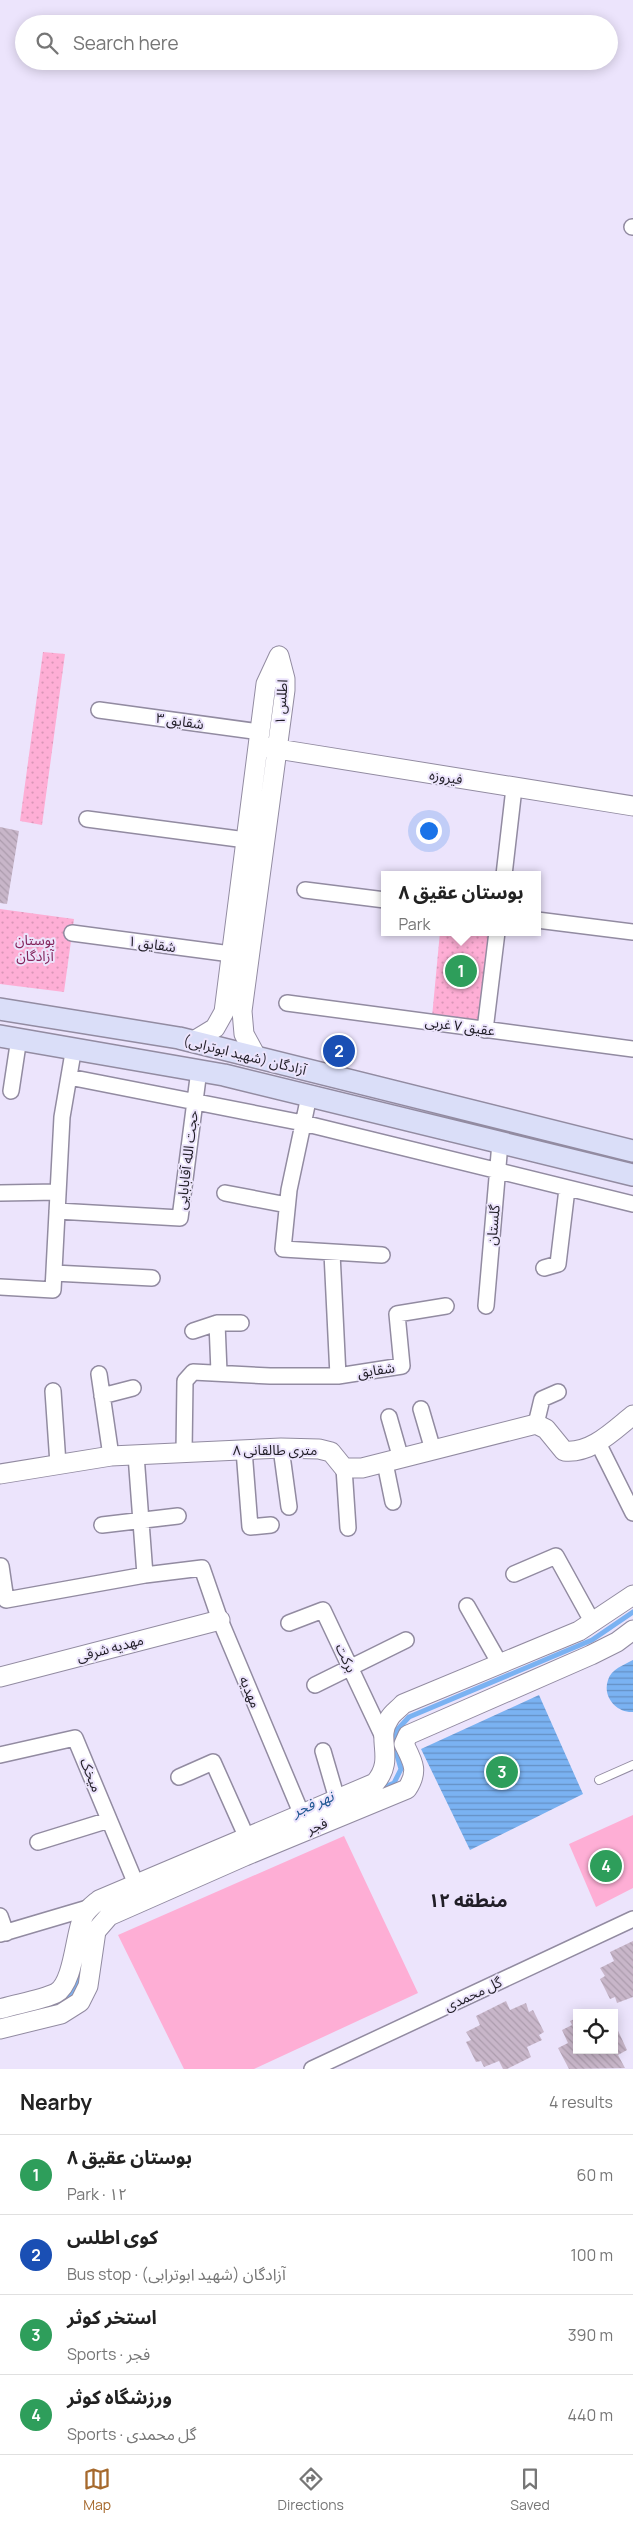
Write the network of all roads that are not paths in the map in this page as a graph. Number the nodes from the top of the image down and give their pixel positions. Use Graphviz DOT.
graph roads {
  1 [pos="99,710"];
  2 [pos="259,739"];
  3 [pos="277,749"];
  4 [pos="514,788"];
  5 [pos="633,806"];
  6 [pos="87,819"];
  7 [pos="246,840"];
  8 [pos="504,871"];
  9 [pos="304,890"];
  10 [pos="381,900"];
  11 [pos="541,920"];
  12 [pos="633,932"];
  13 [pos="72,933"];
  14 [pos="497,936"];
  15 [pos="231,954"];
  16 [pos="287,1003"];
  17 [pos="0,1009"];
  18 [pos="34,1014"];
  19 [pos="485,1030"];
  20 [pos="17,1038"];
  21 [pos="192,1042"];
  22 [pos="74,1048"];
  23 [pos="633,1050"];
  24 [pos="257,1058"];
  25 [pos="199,1070"];
  26 [pos="69,1077"];
  27 [pos="11,1091"];
  28 [pos="309,1096"];
  29 [pos="194,1100"];
  30 [pos="303,1122"];
  31 [pos="500,1143"];
  32 [pos="633,1151"];
  33 [pos="498,1170"];
  34 [pos="633,1175"];
  35 [pos="567,1189"];
  36 [pos="0,1192"];
  37 [pos="58,1192"];
  38 [pos="225,1193"];
  39 [pos="633,1204"];
  40 [pos="287,1205"];
  41 [pos="57,1211"];
  42 [pos="332,1253"];
  43 [pos="382,1255"];
  44 [pos="544,1268"];
  45 [pos="54,1273"];
  46 [pos="152,1278"];
  47 [pos="0,1287"];
  48 [pos="446,1306"];
  49 [pos="486,1306"];
  50 [pos="217,1323"];
  51 [pos="241,1323"];
  52 [pos="193,1331"];
  53 [pos="219,1372"];
  54 [pos="99,1374"];
  55 [pos="338,1376"];
  56 [pos="133,1388"];
  57 [pos="53,1391"];
  58 [pos="558,1392"];
  59 [pos="102,1396"];
  60 [pos="422,1409"];
  61 [pos="633,1415"];
  62 [pos="389,1417"];
  63 [pos="536,1424"];
  64 [pos="598,1443"];
  65 [pos="281,1448"];
  66 [pos="244,1450"];
  67 [pos="433,1450"];
  68 [pos="184,1452"];
  69 [pos="136,1455"];
  70 [pos="111,1456"];
  71 [pos="393,1461"];
  72 [pos="58,1464"];
  73 [pos="344,1468"];
  74 [pos="0,1474"];
  75 [pos="393,1502"];
  76 [pos="289,1507"];
  77 [pos="633,1513"];
  78 [pos="178,1516"];
  79 [pos="141,1521"];
  80 [pos="102,1525"];
  81 [pos="271,1525"];
  82 [pos="348,1528"];
  83 [pos="1,1566"];
  84 [pos="514,1574"];
  85 [pos="145,1575"];
  86 [pos="633,1595"];
  87 [pos="467,1606"];
  88 [pos="220,1620"];
  89 [pos="593,1622"];
  90 [pos="289,1623"];
  91 [pos="633,1630"];
  92 [pos="406,1640"];
  93 [pos="500,1664"];
  94 [pos="350,1667"];
  95 [pos="0,1677"];
  96 [pos="315,1684"];
  97 [pos="384,1739"];
  98 [pos="323,1750"];
  99 [pos="0,1756"];
  100 [pos="633,1765"];
  101 [pos="179,1777"];
  102 [pos="599,1780"];
  103 [pos="337,1800"];
  104 [pos="302,1815"];
  105 [pos="109,1820"];
  106 [pos="247,1838"];
  107 [pos="38,1842"];
  108 [pos="136,1884"];
  109 [pos="88,1908"];
  110 [pos="0,1916"];
  111 [pos="633,1919"];
  112 [pos="3,1933"];
  113 [pos="0,2008"];
  114 [pos="0,2029"];
  115 [pos="312,2069"];
  1 -- 2 [label="street, شقایق ۳"];
  2 -- 3 [label="street, فیروزه"];
  2 -- 3 [label="street, اطلس ۱"];
  2 -- 7 [label="street, اطلس ۱"];
  3 -- 4 [label="street, فیروزه"];
  3 -- 24 [label="street, اطلس ۱"];
  4 -- 5 [label="street, فیروزه"];
  4 -- 8 [label="street"];
  6 -- 7 [label="street"];
  7 -- 15 [label="street, اطلس ۱"];
  9 -- 10 [label="street"];
  11 -- 12 [label="street"];
  13 -- 15 [label="street, شقایق ۱"];
  14 -- 19 [label="street"];
  15 -- 21 [label="street, اطلس ۱"];
  16 -- 19 [label="street, عقیق ۷ غربی"];
  17 -- 18 [label="main road, آزادگان (شهید ابوترابی)"];
  18 -- 20 [label="main road"];
  18 -- 21 [label="main road, آزادگان (شهید ابوترابی)"];
  19 -- 23 [label="street, عقیق ۷ غربی"];
  20 -- 22 [label="main road, آزادگان (شهید ابوترابی)"];
  20 -- 27 [label="street"];
  21 -- 24 [label="main road, آزادگان (شهید ابوترابی)"];
  22 -- 25 [label="main road, آزادگان (شهید ابوترابی)"];
  22 -- 26 [label="street"];
  24 -- 32 [label="main road, آزادگان (شهید ابوترابی)"];
  25 -- 28 [label="main road, آزادگان (شهید ابوترابی)"];
  25 -- 29 [label="street, حجت الله آقابابایی"];
  26 -- 29 [label="street"];
  26 -- 37 [label="street"];
  28 -- 30 [label="street"];
  28 -- 31 [label="main road, آزادگان (شهید ابوترابی)"];
  29 -- 30 [label="street"];
  29 -- 41 [label="street, حجت الله آقابابایی"];
  30 -- 33 [label="street"];
  30 -- 40 [label="street"];
  31 -- 33 [label="street, گلستان"];
  31 -- 34 [label="main road, آزادگان (شهید ابوترابی)"];
  33 -- 35 [label="street"];
  33 -- 49 [label="street, گلستان"];
  35 -- 39 [label="street"];
  35 -- 44 [label="street"];
  36 -- 37 [label="street"];
  37 -- 41 [label="street"];
  38 -- 40 [label="street"];
  40 -- 42 [label="street"];
  41 -- 45 [label="street"];
  42 -- 43 [label="street"];
  42 -- 55 [label="street"];
  45 -- 46 [label="street"];
  45 -- 47 [label="street"];
  48 -- 55 [label="street, شقایق"];
  50 -- 51 [label="street"];
  50 -- 52 [label="street"];
  50 -- 53 [label="street"];
  53 -- 55 [label="street"];
  53 -- 68 [label="street"];
  54 -- 59 [label="street"];
  56 -- 59 [label="street"];
  57 -- 72 [label="street"];
  58 -- 63 [label="street"];
  59 -- 70 [label="street"];
  60 -- 67 [label="street"];
  61 -- 64 [label="street"];
  62 -- 71 [label="street"];
  63 -- 64 [label="street"];
  63 -- 67 [label="street"];
  64 -- 77 [label="street"];
  65 -- 66 [label="street, ۸ متری طالقانی"];
  65 -- 73 [label="street, ۸ متری طالقانی"];
  65 -- 76 [label="street"];
  66 -- 68 [label="street, ۸ متری طالقانی"];
  66 -- 81 [label="street"];
  67 -- 71 [label="street"];
  68 -- 69 [label="street, ۸ متری طالقانی"];
  69 -- 70 [label="street, ۸ متری طالقانی"];
  69 -- 79 [label="street"];
  70 -- 72 [label="street, ۸ متری طالقانی"];
  71 -- 73 [label="street"];
  71 -- 75 [label="street"];
  72 -- 74 [label="street, ۸ متری طالقانی"];
  73 -- 82 [label="street"];
  78 -- 79 [label="street"];
  79 -- 80 [label="street"];
  79 -- 85 [label="street"];
  83 -- 85 [label="street"];
  84 -- 89 [label="street"];
  85 -- 88 [label="street, مهدیه"];
  86 -- 89 [label="street, فجر"];
  87 -- 93 [label="street"];
  88 -- 95 [label="street, مهدیه شرقی"];
  88 -- 104 [label="street, مهدیه"];
  89 -- 93 [label="street, فجر"];
  90 -- 94 [label="street, برکت"];
  91 -- 114 [label="street, فجر"];
  92 -- 94 [label="street"];
  93 -- 97 [label="street, فجر"];
  94 -- 96 [label="street"];
  94 -- 97 [label="street, برکت"];
  97 -- 103 [label="street, فجر"];
  98 -- 103 [label="street"];
  99 -- 105 [label="street, میخک"];
  100 -- 102 [label="lane"];
  101 -- 106 [label="street"];
  103 -- 104 [label="street, فجر"];
  104 -- 106 [label="street, فجر"];
  105 -- 107 [label="street"];
  105 -- 108 [label="street, میخک"];
  106 -- 108 [label="street, فجر"];
  108 -- 109 [label="street, فجر"];
  109 -- 112 [label="street"];
  109 -- 113 [label="street"];
  110 -- 112 [label="street"];
  111 -- 115 [label="street, گل محمدی"];
}
